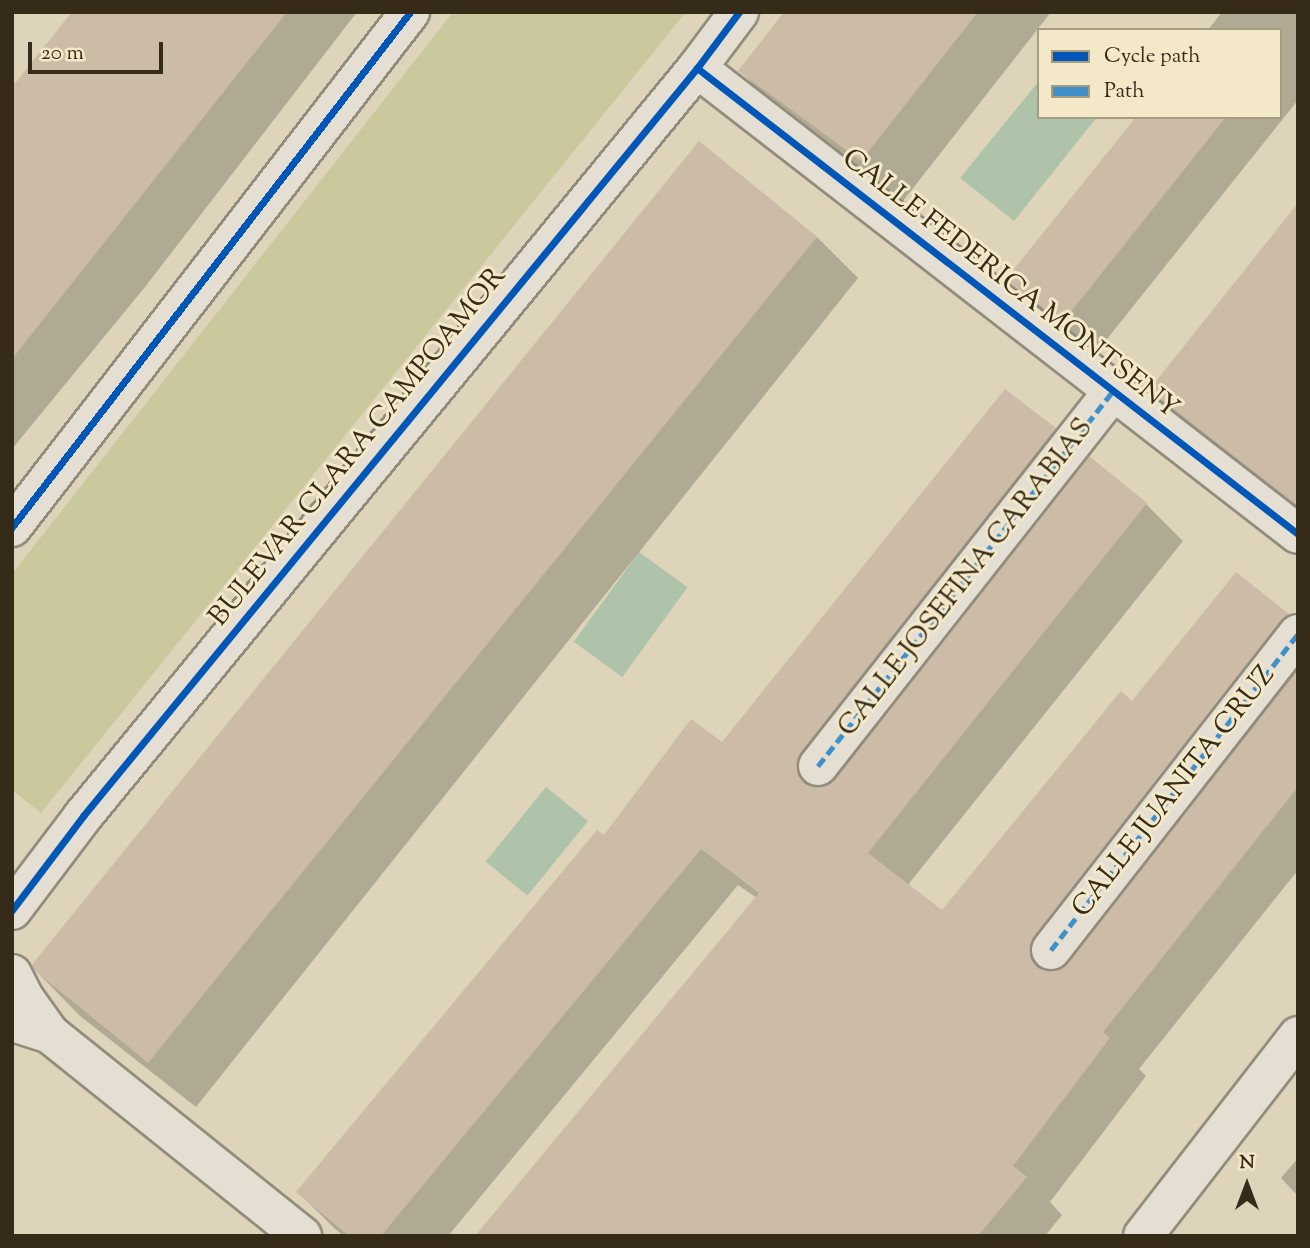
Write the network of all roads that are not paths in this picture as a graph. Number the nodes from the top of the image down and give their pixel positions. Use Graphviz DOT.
graph roads {
  1 [pos="410,12"];
  2 [pos="739,12"];
  3 [pos="696,68"];
  4 [pos="1114,391"];
  5 [pos="12,527"];
  6 [pos="1298,534"];
  7 [pos="1298,634"];
  8 [pos="818,766"];
  9 [pos="12,910"];
  10 [pos="1051,950"];
  11 [pos="12,974"];
  12 [pos="12,1022"];
  13 [pos="50,1034"];
  14 [pos="1298,1037"];
  15 [pos="302,1236"];
  16 [pos="1143,1236"];
  1 -- 5 [label="street"];
  2 -- 3 [label="street, BULEVAR CLARA CAMPOAMOR"];
  3 -- 4 [label="street, CALLE FEDERICA MONTSENY"];
  3 -- 9 [label="street, BULEVAR CLARA CAMPOAMOR"];
  4 -- 6 [label="street, CALLE FEDERICA MONTSENY"];
  4 -- 8 [label="street, CALLE JOSEFINA CARABIAS"];
  7 -- 10 [label="street, CALLE JUANITA CRUZ"];
  11 -- 13 [label="street"];
  12 -- 13 [label="street"];
  13 -- 15 [label="street"];
  14 -- 16 [label="street"];
}
